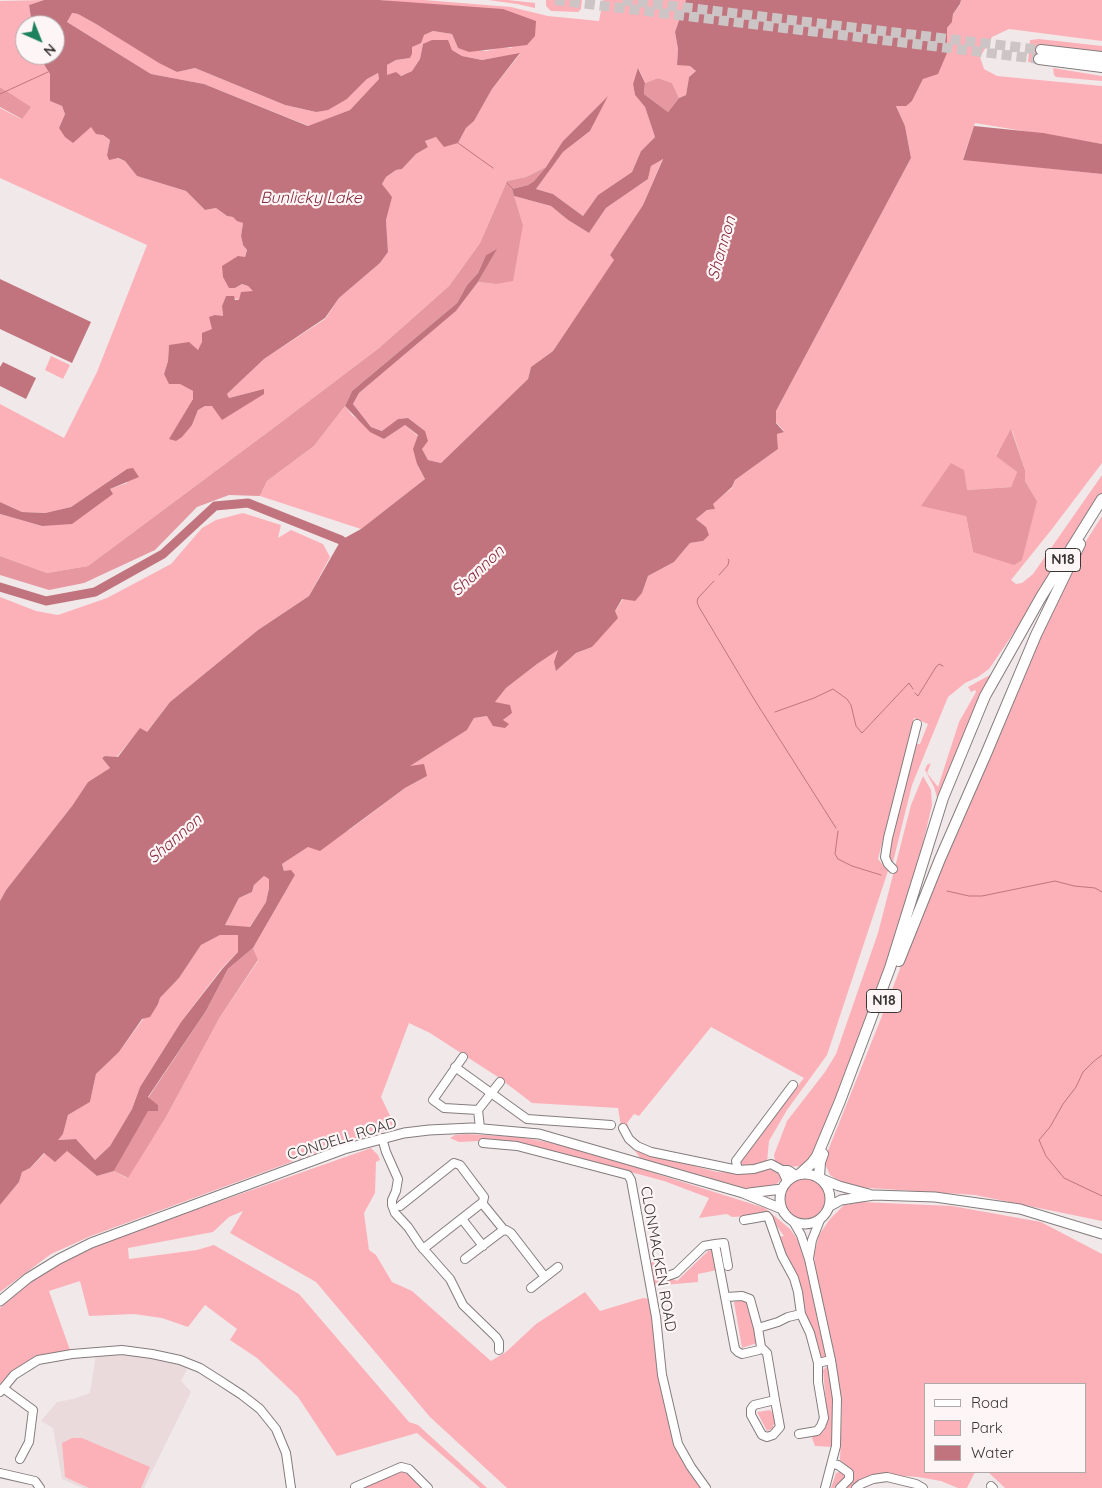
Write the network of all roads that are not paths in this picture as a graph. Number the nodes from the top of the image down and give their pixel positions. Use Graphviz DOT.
graph roads {
  1 [pos="1102,58"];
  2 [pos="1102,67"];
  3 [pos="1102,499"];
  4 [pos="1102,508"];
  5 [pos="916,724"];
  6 [pos="893,869"];
  7 [pos="463,1057"];
  8 [pos="455,1067"];
  9 [pos="500,1082"];
  10 [pos="793,1085"];
  11 [pos="492,1093"];
  12 [pos="478,1110"];
  13 [pos="611,1125"];
  14 [pos="480,1128"];
  15 [pos="623,1128"];
  16 [pos="382,1138"];
  17 [pos="483,1143"];
  18 [pos="738,1170"];
  19 [pos="782,1170"];
  20 [pos="798,1174"];
  21 [pos="820,1178"];
  22 [pos="784,1185"];
  23 [pos="402,1191"];
  24 [pos="743,1193"];
  25 [pos="874,1195"];
  26 [pos="408,1199"];
  27 [pos="482,1203"];
  28 [pos="400,1206"];
  29 [pos="830,1206"];
  30 [pos="782,1209"];
  31 [pos="462,1219"];
  32 [pos="744,1220"];
  33 [pos="792,1220"];
  34 [pos="820,1220"];
  35 [pos="504,1230"];
  36 [pos="1102,1234"];
  37 [pos="715,1244"];
  38 [pos="483,1246"];
  39 [pos="423,1249"];
  40 [pos="809,1259"];
  41 [pos="465,1260"];
  42 [pos="728,1266"];
  43 [pos="558,1267"];
  44 [pos="545,1277"];
  45 [pos="665,1277"];
  46 [pos="531,1288"];
  47 [pos="726,1297"];
  48 [pos="0,1301"];
  49 [pos="801,1314"];
  50 [pos="758,1328"];
  51 [pos="762,1347"];
  52 [pos="499,1350"];
  53 [pos="831,1360"];
  54 [pos="818,1362"];
  55 [pos="1,1390"];
  56 [pos="775,1400"];
  57 [pos="799,1434"];
  58 [pos="20,1459"];
  59 [pos="832,1464"];
  60 [pos="0,1473"];
  61 [pos="40,1488"];
  62 [pos="291,1488"];
  63 [pos="354,1488"];
  64 [pos="428,1488"];
  65 [pos="706,1488"];
  66 [pos="825,1488"];
  67 [pos="840,1488"];
  68 [pos="856,1488"];
  69 [pos="923,1488"];
  1 -- 2 [label="highway"];
  3 -- 20 [label="highway, N18"];
  4 -- 21 [label="highway, N18"];
  5 -- 6 [label="street"];
  7 -- 8 [label="street"];
  8 -- 11 [label="street"];
  8 -- 12 [label="street"];
  9 -- 11 [label="street"];
  10 -- 18 [label="street"];
  11 -- 12 [label="street"];
  11 -- 13 [label="street"];
  12 -- 14 [label="street"];
  14 -- 16 [label="main road, CONDELL ROAD"];
  14 -- 24 [label="main road, CONDELL ROAD"];
  15 -- 18 [label="street"];
  16 -- 39 [label="street"];
  16 -- 48 [label="main road, CONDELL ROAD"];
  17 -- 65 [label="street, CLONMACKEN ROAD"];
  18 -- 19 [label="street"];
  19 -- 20 [label="street"];
  19 -- 22 [label="street"];
  20 -- 21 [label="main road"];
  20 -- 22 [label="main road"];
  21 -- 25 [label="main road"];
  21 -- 29 [label="main road"];
  22 -- 24 [label="main road"];
  22 -- 30 [label="main road"];
  23 -- 26 [label="street"];
  24 -- 30 [label="main road"];
  25 -- 29 [label="main road"];
  25 -- 36 [label="main road"];
  26 -- 27 [label="street"];
  26 -- 28 [label="street"];
  27 -- 31 [label="street"];
  27 -- 35 [label="street"];
  29 -- 34 [label="main road"];
  30 -- 33 [label="main road"];
  31 -- 38 [label="street"];
  31 -- 39 [label="street"];
  32 -- 49 [label="street"];
  33 -- 34 [label="main road"];
  33 -- 40 [label="street"];
  34 -- 40 [label="street"];
  35 -- 38 [label="street"];
  35 -- 44 [label="street"];
  37 -- 42 [label="street"];
  37 -- 45 [label="street"];
  37 -- 47 [label="street"];
  38 -- 41 [label="street"];
  39 -- 52 [label="street"];
  40 -- 53 [label="street"];
  43 -- 44 [label="street"];
  44 -- 46 [label="street"];
  47 -- 50 [label="street"];
  47 -- 51 [label="street"];
  49 -- 50 [label="street"];
  49 -- 54 [label="street"];
  50 -- 51 [label="street"];
  51 -- 56 [label="street"];
  53 -- 54 [label="street"];
  53 -- 59 [label="street"];
  54 -- 57 [label="street"];
  55 -- 58 [label="street"];
  55 -- 62 [label="street"];
  56 -- 56 [label="street"];
  59 -- 66 [label="street"];
  59 -- 67 [label="street"];
  60 -- 61 [label="street"];
  63 -- 64 [label="street"];
  68 -- 69 [label="street"];
}
